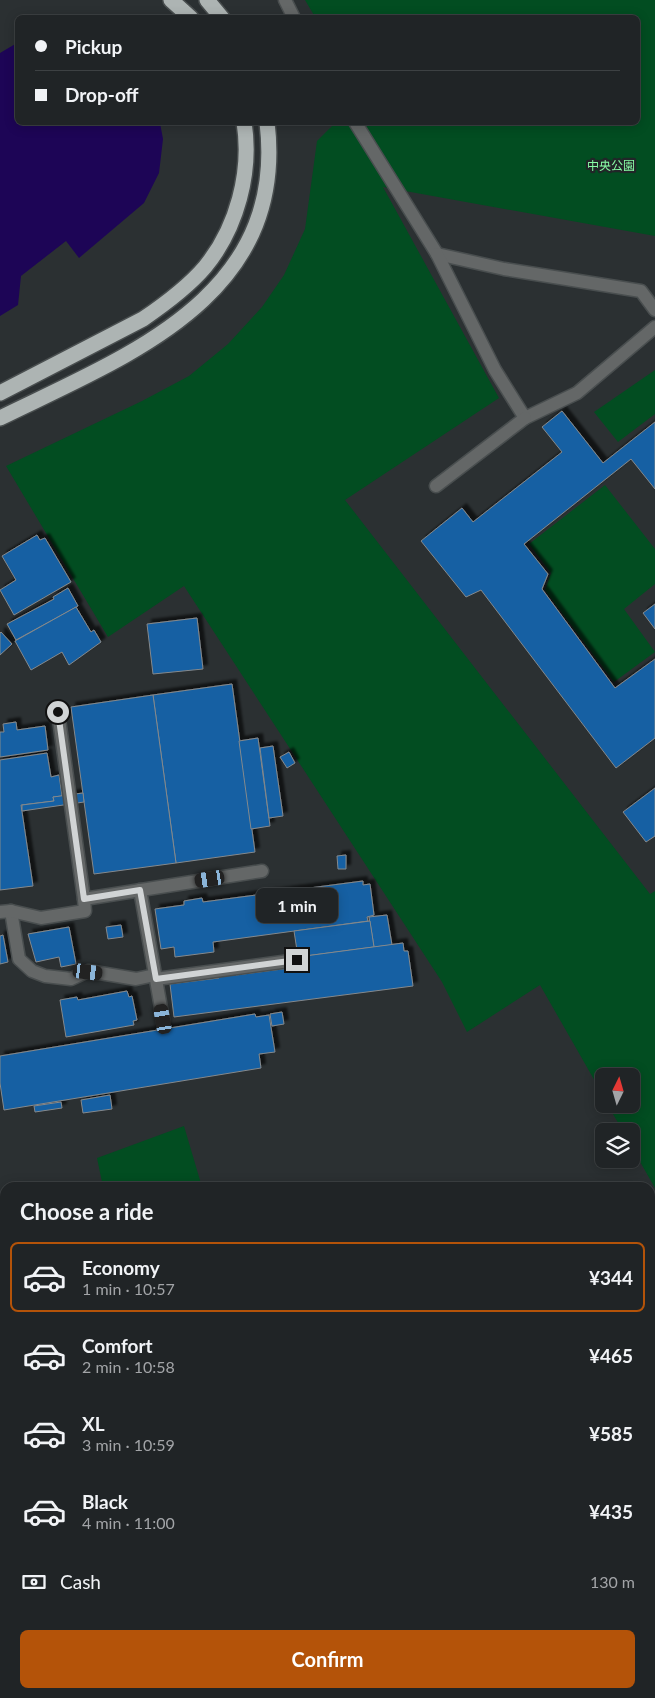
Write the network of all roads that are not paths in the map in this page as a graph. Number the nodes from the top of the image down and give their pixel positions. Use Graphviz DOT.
graph roads {
  1 [pos="171,0"];
  2 [pos="207,0"];
  3 [pos="285,0"];
  4 [pos="188,15"];
  5 [pos="220,15"];
  6 [pos="292,15"];
  7 [pos="244,125"];
  8 [pos="267,125"];
  9 [pos="357,125"];
  10 [pos="436,254"];
  11 [pos="655,310"];
  12 [pos="655,326"];
  13 [pos="0,393"];
  14 [pos="0,418"];
  15 [pos="525,418"];
  16 [pos="436,486"];
  17 [pos="58,712"];
  18 [pos="262,871"];
  19 [pos="140,890"];
  20 [pos="84,899"];
  21 [pos="5,911"];
  22 [pos="297,960"];
  23 [pos="156,977"];
  24 [pos="163,1019"];
  1 -- 4 [label="highway"];
  2 -- 5 [label="highway"];
  3 -- 6 [label="street"];
  7 -- 13 [label="highway"];
  8 -- 14 [label="highway"];
  9 -- 10 [label="street"];
  10 -- 11 [label="street"];
  10 -- 15 [label="street"];
  12 -- 15 [label="street"];
  15 -- 16 [label="street"];
  17 -- 20 [label="street"];
  18 -- 19 [label="street"];
  19 -- 20 [label="street"];
  19 -- 23 [label="street"];
  20 -- 21 [label="street"];
  21 -- 23 [label="street"];
  22 -- 23 [label="street"];
  23 -- 24 [label="street"];
}
